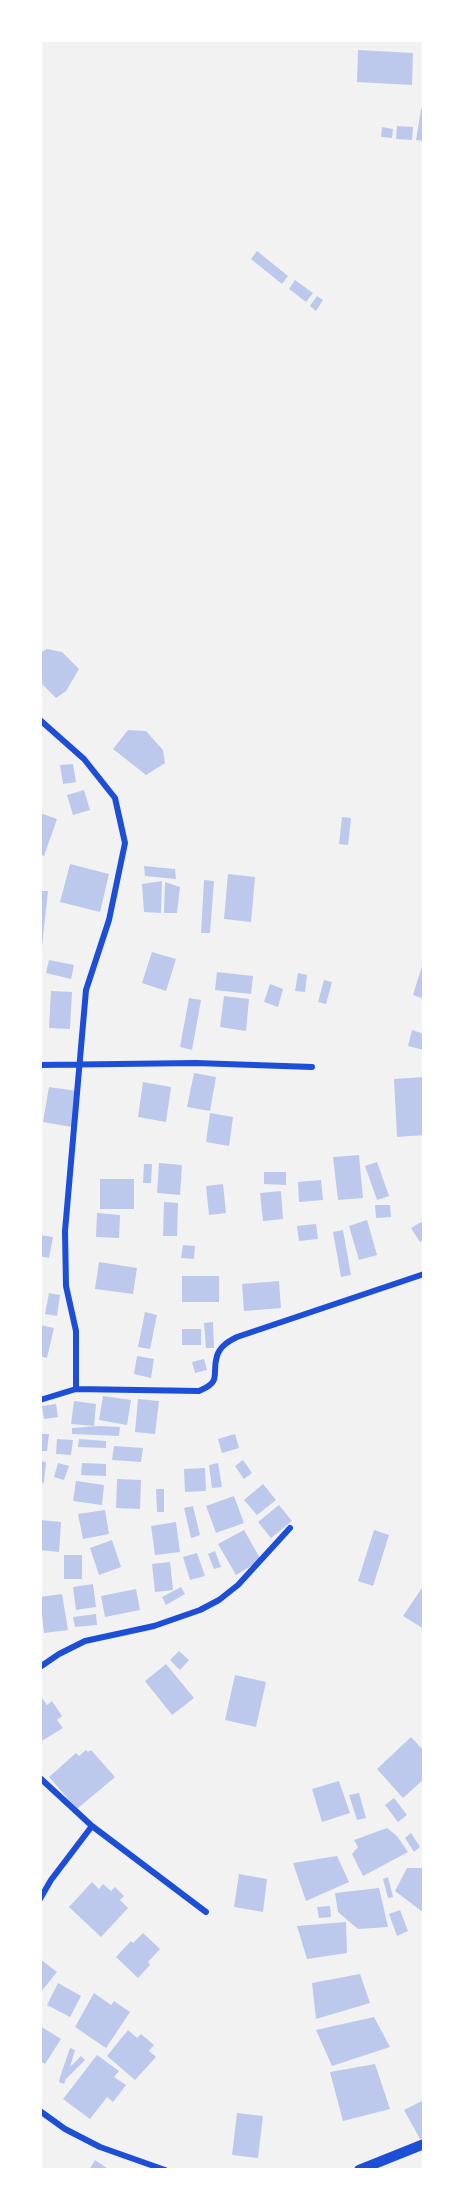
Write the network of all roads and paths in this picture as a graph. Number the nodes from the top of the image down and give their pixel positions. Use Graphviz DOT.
graph roads {
  1 [pos="40,720"];
  2 [pos="81,1064"];
  3 [pos="40,1065"];
  4 [pos="312,1067"];
  5 [pos="423,1274"];
  6 [pos="76,1389"];
  7 [pos="40,1400"];
  8 [pos="290,1528"];
  9 [pos="40,1666"];
  10 [pos="40,1778"];
  11 [pos="92,1826"];
  12 [pos="40,1899"];
  13 [pos="207,1912"];
  14 [pos="40,2111"];
  15 [pos="423,2144"];
  16 [pos="165,2169"];
  17 [pos="359,2169"];
  1 -- 2 [label="street"];
  2 -- 3 [label="street"];
  2 -- 4 [label="street"];
  2 -- 6 [label="street"];
  5 -- 6 [label="street"];
  6 -- 7 [label="street"];
  8 -- 9 [label="street"];
  10 -- 11 [label="street"];
  11 -- 12 [label="street"];
  11 -- 13 [label="street"];
  14 -- 16 [label="street"];
  15 -- 17 [label="street"];
}
